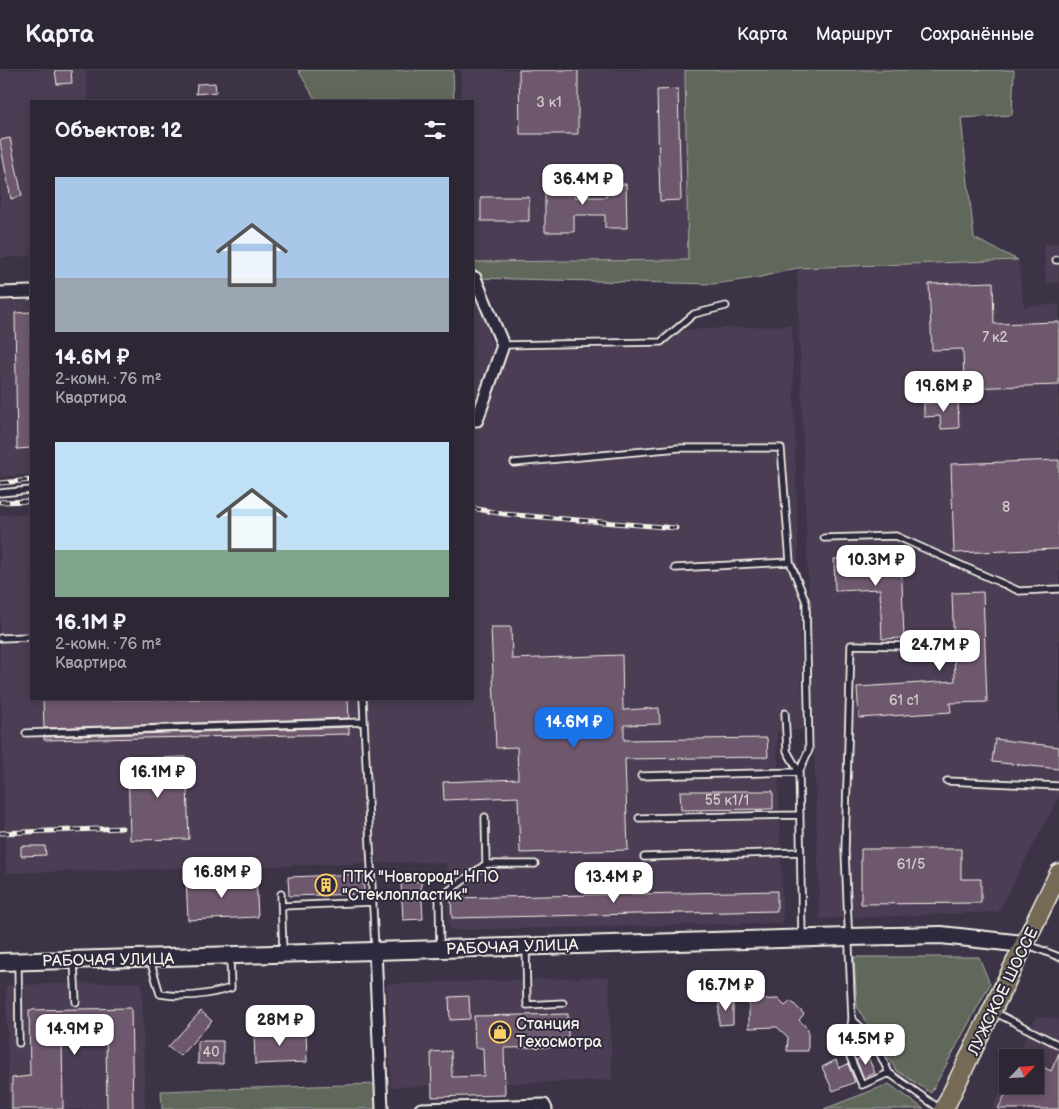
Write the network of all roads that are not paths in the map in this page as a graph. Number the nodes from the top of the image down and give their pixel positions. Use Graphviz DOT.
graph roads {
  1 [pos="474,278"];
  2 [pos="30,292"];
  3 [pos="0,293"];
  4 [pos="726,306"];
  5 [pos="503,345"];
  6 [pos="474,420"];
  7 [pos="514,463"];
  8 [pos="30,490"];
  9 [pos="0,493"];
  10 [pos="824,538"];
  11 [pos="790,562"];
  12 [pos="675,568"];
  13 [pos="1059,590"];
  14 [pos="0,638"];
  15 [pos="28,638"];
  16 [pos="911,646"];
  17 [pos="363,700"];
  18 [pos="785,713"];
  19 [pos="364,722"];
  20 [pos="26,733"];
  21 [pos="799,772"];
  22 [pos="641,776"];
  23 [pos="947,780"];
  24 [pos="1059,786"];
  25 [pos="800,815"];
  26 [pos="485,817"];
  27 [pos="639,818"];
  28 [pos="799,852"];
  29 [pos="644,857"];
  30 [pos="486,864"];
  31 [pos="535,864"];
  32 [pos="1059,873"];
  33 [pos="281,894"];
  34 [pos="372,902"];
  35 [pos="282,906"];
  36 [pos="848,936"];
  37 [pos="802,938"];
  38 [pos="1024,944"];
  39 [pos="526,946"];
  40 [pos="440,949"];
  41 [pos="375,950"];
  42 [pos="283,954"];
  43 [pos="230,956"];
  44 [pos="1059,957"];
  45 [pos="150,958"];
  46 [pos="74,960"];
  47 [pos="18,961"];
  48 [pos="0,962"];
  49 [pos="76,1002"];
  50 [pos="563,1003"];
  51 [pos="992,1011"];
  52 [pos="852,1019"];
  53 [pos="19,1044"];
  54 [pos="1059,1045"];
  55 [pos="889,1073"];
  56 [pos="382,1109"];
  57 [pos="421,1109"];
  58 [pos="546,1109"];
  59 [pos="940,1109"];
  60 [pos="944,1109"];
  1 -- 5 [label="street"];
  2 -- 3 [label="street"];
  4 -- 5 [label="lane"];
  5 -- 6 [label="street"];
  7 -- 11 [label="lane"];
  8 -- 9 [label="lane"];
  10 -- 13 [label="lane"];
  11 -- 12 [label="lane"];
  11 -- 21 [label="lane"];
  14 -- 15 [label="lane"];
  16 -- 36 [label="lane"];
  17 -- 19 [label="lane"];
  18 -- 21 [label="lane"];
  19 -- 20 [label="lane"];
  19 -- 34 [label="lane"];
  21 -- 22 [label="lane"];
  21 -- 25 [label="lane"];
  23 -- 24 [label="lane"];
  25 -- 27 [label="lane"];
  25 -- 28 [label="lane"];
  26 -- 30 [label="lane"];
  28 -- 29 [label="lane"];
  28 -- 37 [label="lane"];
  30 -- 31 [label="lane"];
  30 -- 40 [label="lane"];
  32 -- 38 [label="main road, ЛУЖСКОЕ ШОССЕ"];
  33 -- 35 [label="lane"];
  34 -- 35 [label="lane"];
  34 -- 41 [label="lane"];
  35 -- 42 [label="lane"];
  36 -- 37 [label="main road, РАБОЧАЯ УЛИЦА"];
  36 -- 38 [label="main road, РАБОЧАЯ УЛИЦА"];
  36 -- 52 [label="lane"];
  37 -- 39 [label="main road, РАБОЧАЯ УЛИЦА"];
  38 -- 44 [label="lane"];
  38 -- 51 [label="main road, ЛУЖСКОЕ ШОССЕ"];
  39 -- 40 [label="main road, РАБОЧАЯ УЛИЦА"];
  39 -- 50 [label="lane"];
  40 -- 41 [label="main road, РАБОЧАЯ УЛИЦА"];
  41 -- 42 [label="main road, РАБОЧАЯ УЛИЦА"];
  41 -- 56 [label="street"];
  42 -- 43 [label="main road, РАБОЧАЯ УЛИЦА"];
  43 -- 45 [label="main road, РАБОЧАЯ УЛИЦА"];
  43 -- 45 [label="lane"];
  45 -- 46 [label="main road, РАБОЧАЯ УЛИЦА"];
  46 -- 47 [label="main road, РАБОЧАЯ УЛИЦА"];
  46 -- 49 [label="lane"];
  47 -- 48 [label="main road, РАБОЧАЯ УЛИЦА"];
  47 -- 53 [label="lane"];
  51 -- 54 [label="lane"];
  51 -- 60 [label="main road, ЛУЖСКОЕ ШОССЕ"];
  52 -- 55 [label="lane"];
  52 -- 55 [label="lane"];
  55 -- 59 [label="lane"];
  57 -- 58 [label="street"];
}
